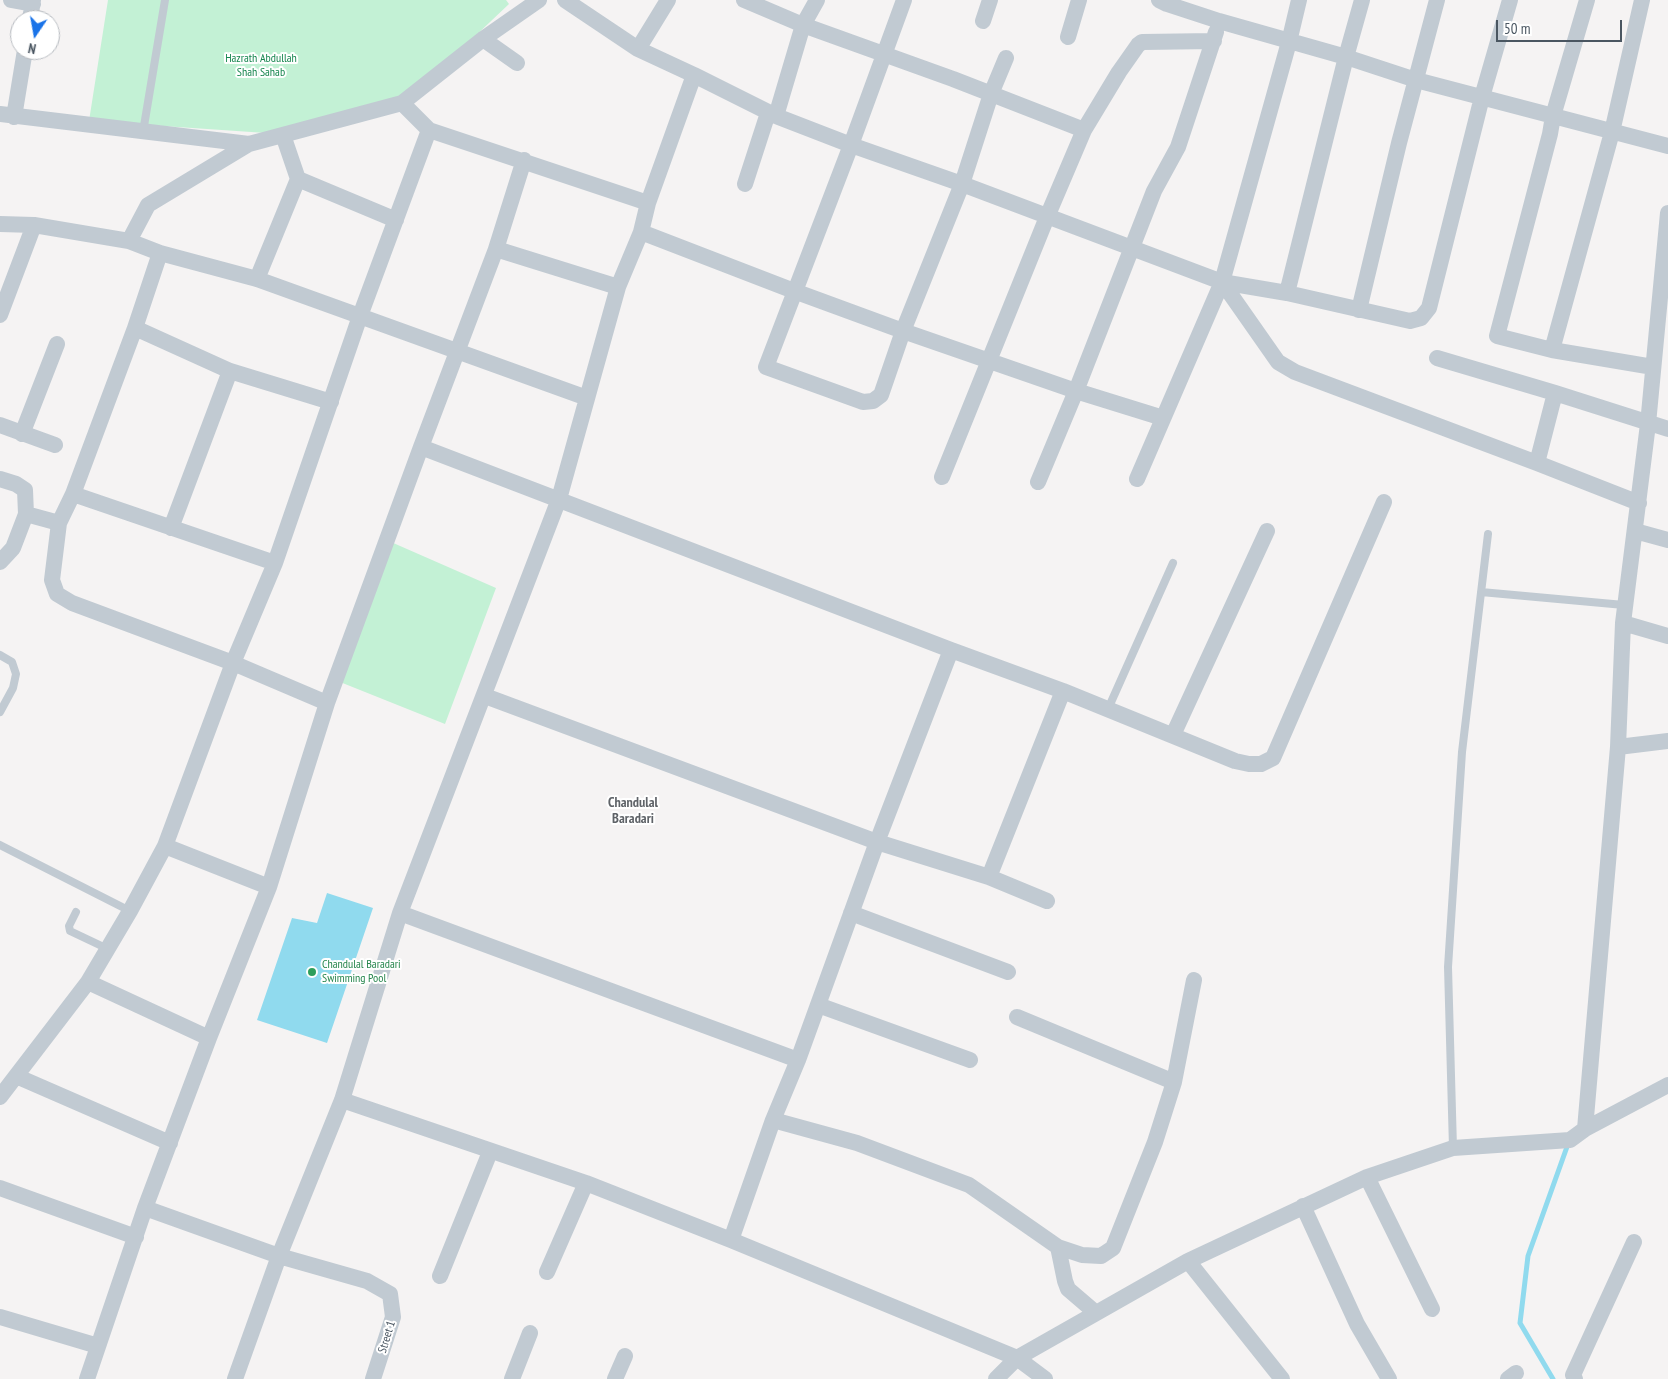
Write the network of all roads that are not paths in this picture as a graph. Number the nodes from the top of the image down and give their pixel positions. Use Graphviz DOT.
graph roads {
  1 [pos="10,0"];
  2 [pos="165,0"];
  3 [pos="539,0"];
  4 [pos="565,0"];
  5 [pos="668,0"];
  6 [pos="744,0"];
  7 [pos="817,0"];
  8 [pos="904,0"];
  9 [pos="990,0"];
  10 [pos="1079,0"];
  11 [pos="1299,0"];
  12 [pos="1362,0"];
  13 [pos="1437,0"];
  14 [pos="1510,0"];
  15 [pos="1587,0"];
  16 [pos="1642,0"];
  17 [pos="1165,1"];
  18 [pos="32,8"];
  19 [pos="983,21"];
  20 [pos="1219,21"];
  21 [pos="803,26"];
  22 [pos="1068,37"];
  23 [pos="483,39"];
  24 [pos="1214,41"];
  25 [pos="1289,42"];
  26 [pos="638,50"];
  27 [pos="883,54"];
  28 [pos="1346,57"];
  29 [pos="1006,58"];
  30 [pos="22,60"];
  31 [pos="517,63"];
  32 [pos="694,75"];
  33 [pos="1416,80"];
  34 [pos="992,94"];
  35 [pos="1482,97"];
  36 [pos="402,102"];
  37 [pos="772,114"];
  38 [pos="7,116"];
  39 [pos="1554,116"];
  40 [pos="429,130"];
  41 [pos="1084,130"];
  42 [pos="142,132"];
  43 [pos="1612,132"];
  44 [pos="284,135"];
  45 [pos="249,144"];
  46 [pos="851,145"];
  47 [pos="1668,146"];
  48 [pos="524,160"];
  49 [pos="298,179"];
  50 [pos="745,184"];
  51 [pos="962,184"];
  52 [pos="648,202"];
  53 [pos="1668,214"];
  54 [pos="1047,217"];
  55 [pos="396,220"];
  56 [pos="0,224"];
  57 [pos="34,225"];
  58 [pos="641,232"];
  59 [pos="129,241"];
  60 [pos="1131,248"];
  61 [pos="496,249"];
  62 [pos="160,253"];
  63 [pos="257,279"];
  64 [pos="1222,282"];
  65 [pos="618,287"];
  66 [pos="794,291"];
  67 [pos="1287,293"];
  68 [pos="1360,310"];
  69 [pos="0,315"];
  70 [pos="360,316"];
  71 [pos="135,328"];
  72 [pos="903,330"];
  73 [pos="57,344"];
  74 [pos="1552,350"];
  75 [pos="458,352"];
  76 [pos="1437,358"];
  77 [pos="989,360"];
  78 [pos="1653,367"];
  79 [pos="230,371"];
  80 [pos="1076,391"];
  81 [pos="1555,393"];
  82 [pos="587,398"];
  83 [pos="331,402"];
  84 [pos="1163,418"];
  85 [pos="1648,424"];
  86 [pos="0,425"];
  87 [pos="1668,430"];
  88 [pos="22,434"];
  89 [pos="55,445"];
  90 [pos="421,447"];
  91 [pos="1536,463"];
  92 [pos="942,477"];
  93 [pos="0,479"];
  94 [pos="1137,479"];
  95 [pos="1038,482"];
  96 [pos="73,494"];
  97 [pos="559,499"];
  98 [pos="1384,502"];
  99 [pos="1639,503"];
  100 [pos="26,514"];
  101 [pos="59,523"];
  102 [pos="171,528"];
  103 [pos="1267,531"];
  104 [pos="1635,532"];
  105 [pos="1488,534"];
  106 [pos="1668,540"];
  107 [pos="7,545"];
  108 [pos="0,562"];
  109 [pos="274,563"];
  110 [pos="1173,563"];
  111 [pos="1481,592"];
  112 [pos="1624,604"];
  113 [pos="1623,623"];
  114 [pos="1668,636"];
  115 [pos="951,650"];
  116 [pos="0,655"];
  117 [pos="233,663"];
  118 [pos="1063,691"];
  119 [pos="485,696"];
  120 [pos="327,703"];
  121 [pos="1108,709"];
  122 [pos="0,712"];
  123 [pos="1173,735"];
  124 [pos="1668,741"];
  125 [pos="1618,747"];
  126 [pos="877,842"];
  127 [pos="0,845"];
  128 [pos="165,846"];
  129 [pos="989,877"];
  130 [pos="270,887"];
  131 [pos="1047,901"];
  132 [pos="130,911"];
  133 [pos="76,912"];
  134 [pos="400,913"];
  135 [pos="851,913"];
  136 [pos="108,949"];
  137 [pos="1008,972"];
  138 [pos="1194,980"];
  139 [pos="88,982"];
  140 [pos="818,1005"];
  141 [pos="1017,1017"];
  142 [pos="209,1038"];
  143 [pos="798,1060"];
  144 [pos="970,1060"];
  145 [pos="16,1076"];
  146 [pos="1174,1082"];
  147 [pos="1664,1091"];
  148 [pos="0,1097"];
  149 [pos="342,1100"];
  150 [pos="773,1120"];
  151 [pos="1585,1129"];
  152 [pos="170,1143"];
  153 [pos="1453,1148"];
  154 [pos="490,1152"];
  155 [pos="1367,1177"];
  156 [pos="586,1183"];
  157 [pos="0,1188"];
  158 [pos="1303,1206"];
  159 [pos="146,1208"];
  160 [pos="136,1236"];
  161 [pos="731,1240"];
  162 [pos="1634,1242"];
  163 [pos="1058,1247"];
  164 [pos="279,1256"];
  165 [pos="1188,1261"];
  166 [pos="547,1272"];
  167 [pos="440,1276"];
  168 [pos="1432,1309"];
  169 [pos="1096,1313"];
  170 [pos="0,1317"];
  171 [pos="530,1333"];
  172 [pos="98,1346"];
  173 [pos="625,1356"];
  174 [pos="1017,1358"];
  175 [pos="87,1379"];
  176 [pos="235,1379"];
  177 [pos="373,1379"];
  178 [pos="512,1379"];
  179 [pos="615,1379"];
  180 [pos="996,1379"];
  181 [pos="1045,1379"];
  182 [pos="1282,1379"];
  183 [pos="1389,1379"];
  184 [pos="1575,1379"];
  1 -- 18 [label="street"];
  2 -- 42 [label="lane"];
  3 -- 23 [label="street"];
  4 -- 26 [label="street"];
  5 -- 26 [label="street"];
  6 -- 21 [label="street"];
  7 -- 21 [label="street"];
  8 -- 27 [label="street"];
  9 -- 19 [label="street"];
  10 -- 22 [label="street"];
  11 -- 25 [label="street"];
  12 -- 28 [label="street"];
  13 -- 33 [label="street"];
  14 -- 35 [label="street"];
  15 -- 39 [label="street"];
  16 -- 43 [label="street"];
  17 -- 20 [label="street"];
  20 -- 24 [label="street"];
  20 -- 25 [label="street"];
  21 -- 27 [label="street"];
  21 -- 37 [label="street"];
  23 -- 31 [label="street"];
  23 -- 36 [label="street"];
  24 -- 41 [label="street"];
  24 -- 60 [label="street"];
  25 -- 28 [label="street"];
  25 -- 64 [label="street"];
  26 -- 32 [label="street"];
  27 -- 34 [label="street"];
  27 -- 46 [label="street"];
  28 -- 33 [label="street"];
  28 -- 67 [label="street"];
  29 -- 34 [label="street"];
  30 -- 38 [label="street"];
  32 -- 37 [label="street"];
  32 -- 52 [label="street"];
  33 -- 35 [label="street"];
  33 -- 68 [label="street"];
  34 -- 41 [label="street"];
  34 -- 51 [label="street"];
  35 -- 39 [label="street"];
  35 -- 68 [label="street"];
  36 -- 40 [label="street"];
  36 -- 44 [label="street"];
  37 -- 46 [label="street"];
  37 -- 50 [label="street"];
  38 -- 42 [label="street"];
  39 -- 43 [label="street"];
  39 -- 74 [label="street"];
  40 -- 48 [label="street"];
  40 -- 55 [label="street"];
  41 -- 54 [label="street"];
  42 -- 45 [label="street"];
  43 -- 47 [label="street"];
  43 -- 74 [label="street"];
  44 -- 45 [label="street"];
  44 -- 49 [label="street"];
  45 -- 59 [label="street"];
  46 -- 51 [label="street"];
  46 -- 66 [label="street"];
  48 -- 52 [label="street"];
  48 -- 61 [label="street"];
  49 -- 55 [label="street"];
  49 -- 63 [label="street"];
  51 -- 54 [label="street"];
  51 -- 72 [label="street"];
  52 -- 58 [label="street"];
  53 -- 78 [label="street"];
  54 -- 60 [label="street"];
  54 -- 77 [label="street"];
  55 -- 70 [label="street"];
  56 -- 57 [label="street"];
  57 -- 59 [label="street"];
  57 -- 69 [label="street"];
  58 -- 65 [label="street"];
  58 -- 66 [label="street"];
  59 -- 62 [label="street"];
  60 -- 64 [label="street"];
  60 -- 80 [label="street"];
  61 -- 65 [label="street"];
  61 -- 75 [label="street"];
  62 -- 63 [label="street"];
  62 -- 71 [label="street"];
  63 -- 70 [label="street"];
  64 -- 67 [label="street"];
  64 -- 84 [label="street"];
  64 -- 91 [label="street"];
  65 -- 82 [label="street"];
  66 -- 72 [label="street"];
  66 -- 72 [label="street"];
  67 -- 68 [label="street"];
  70 -- 75 [label="street"];
  70 -- 83 [label="street"];
  71 -- 79 [label="street"];
  71 -- 96 [label="street"];
  72 -- 77 [label="street"];
  73 -- 88 [label="street"];
  74 -- 78 [label="street"];
  75 -- 82 [label="street"];
  75 -- 90 [label="street"];
  76 -- 81 [label="street"];
  77 -- 80 [label="street"];
  77 -- 92 [label="street"];
  78 -- 85 [label="street"];
  79 -- 83 [label="street"];
  79 -- 102 [label="street"];
  80 -- 84 [label="street"];
  80 -- 95 [label="street"];
  81 -- 85 [label="street"];
  81 -- 91 [label="street"];
  82 -- 97 [label="street"];
  83 -- 109 [label="street"];
  84 -- 94 [label="street"];
  85 -- 87 [label="street"];
  85 -- 99 [label="street"];
  86 -- 88 [label="street"];
  88 -- 89 [label="street"];
  90 -- 97 [label="street"];
  90 -- 120 [label="street"];
  91 -- 99 [label="street"];
  93 -- 100 [label="street"];
  96 -- 101 [label="street"];
  96 -- 102 [label="street"];
  97 -- 115 [label="street"];
  97 -- 119 [label="street"];
  98 -- 123 [label="street"];
  99 -- 104 [label="street"];
  100 -- 101 [label="street"];
  100 -- 107 [label="street"];
  101 -- 117 [label="street"];
  102 -- 109 [label="street"];
  103 -- 123 [label="street"];
  104 -- 106 [label="street"];
  104 -- 112 [label="street"];
  105 -- 111 [label="lane"];
  107 -- 108 [label="street"];
  109 -- 117 [label="street"];
  110 -- 121 [label="lane"];
  111 -- 112 [label="lane"];
  111 -- 153 [label="lane"];
  112 -- 113 [label="street"];
  113 -- 114 [label="street"];
  113 -- 125 [label="street"];
  115 -- 118 [label="street"];
  115 -- 126 [label="street"];
  116 -- 122 [label="lane"];
  117 -- 120 [label="street"];
  117 -- 128 [label="street"];
  118 -- 121 [label="street"];
  118 -- 129 [label="street"];
  119 -- 126 [label="street"];
  119 -- 134 [label="street"];
  120 -- 130 [label="street"];
  121 -- 123 [label="street"];
  124 -- 125 [label="street"];
  125 -- 151 [label="street"];
  126 -- 129 [label="street"];
  126 -- 135 [label="street"];
  127 -- 132 [label="lane"];
  128 -- 130 [label="street"];
  128 -- 132 [label="street"];
  129 -- 131 [label="street"];
  130 -- 142 [label="street"];
  132 -- 136 [label="street"];
  133 -- 136 [label="lane"];
  134 -- 143 [label="street"];
  134 -- 149 [label="street"];
  135 -- 137 [label="street"];
  135 -- 140 [label="street"];
  136 -- 139 [label="street"];
  138 -- 146 [label="street"];
  139 -- 142 [label="street"];
  139 -- 145 [label="street"];
  140 -- 143 [label="street"];
  140 -- 144 [label="street"];
  141 -- 146 [label="street"];
  142 -- 152 [label="street"];
  143 -- 150 [label="street"];
  145 -- 148 [label="street"];
  145 -- 152 [label="street"];
  146 -- 163 [label="street"];
  147 -- 151 [label="street"];
  149 -- 154 [label="street"];
  149 -- 164 [label="street"];
  150 -- 161 [label="street"];
  150 -- 163 [label="street"];
  151 -- 153 [label="street"];
  152 -- 159 [label="street"];
  153 -- 155 [label="street"];
  154 -- 156 [label="street"];
  154 -- 167 [label="street"];
  155 -- 158 [label="street"];
  155 -- 168 [label="street"];
  156 -- 161 [label="street"];
  156 -- 166 [label="street"];
  157 -- 160 [label="street"];
  158 -- 165 [label="street"];
  158 -- 183 [label="street"];
  159 -- 160 [label="street"];
  159 -- 164 [label="street"];
  160 -- 172 [label="street"];
  161 -- 174 [label="street"];
  162 -- 184 [label="street"];
  163 -- 169 [label="street"];
  164 -- 176 [label="street"];
  164 -- 177 [label="street, Street 1"];
  165 -- 169 [label="street"];
  165 -- 182 [label="street"];
  169 -- 174 [label="street"];
  170 -- 172 [label="street"];
  171 -- 178 [label="street"];
  172 -- 175 [label="street"];
  173 -- 179 [label="street"];
  174 -- 180 [label="street"];
  174 -- 181 [label="street"];
}
